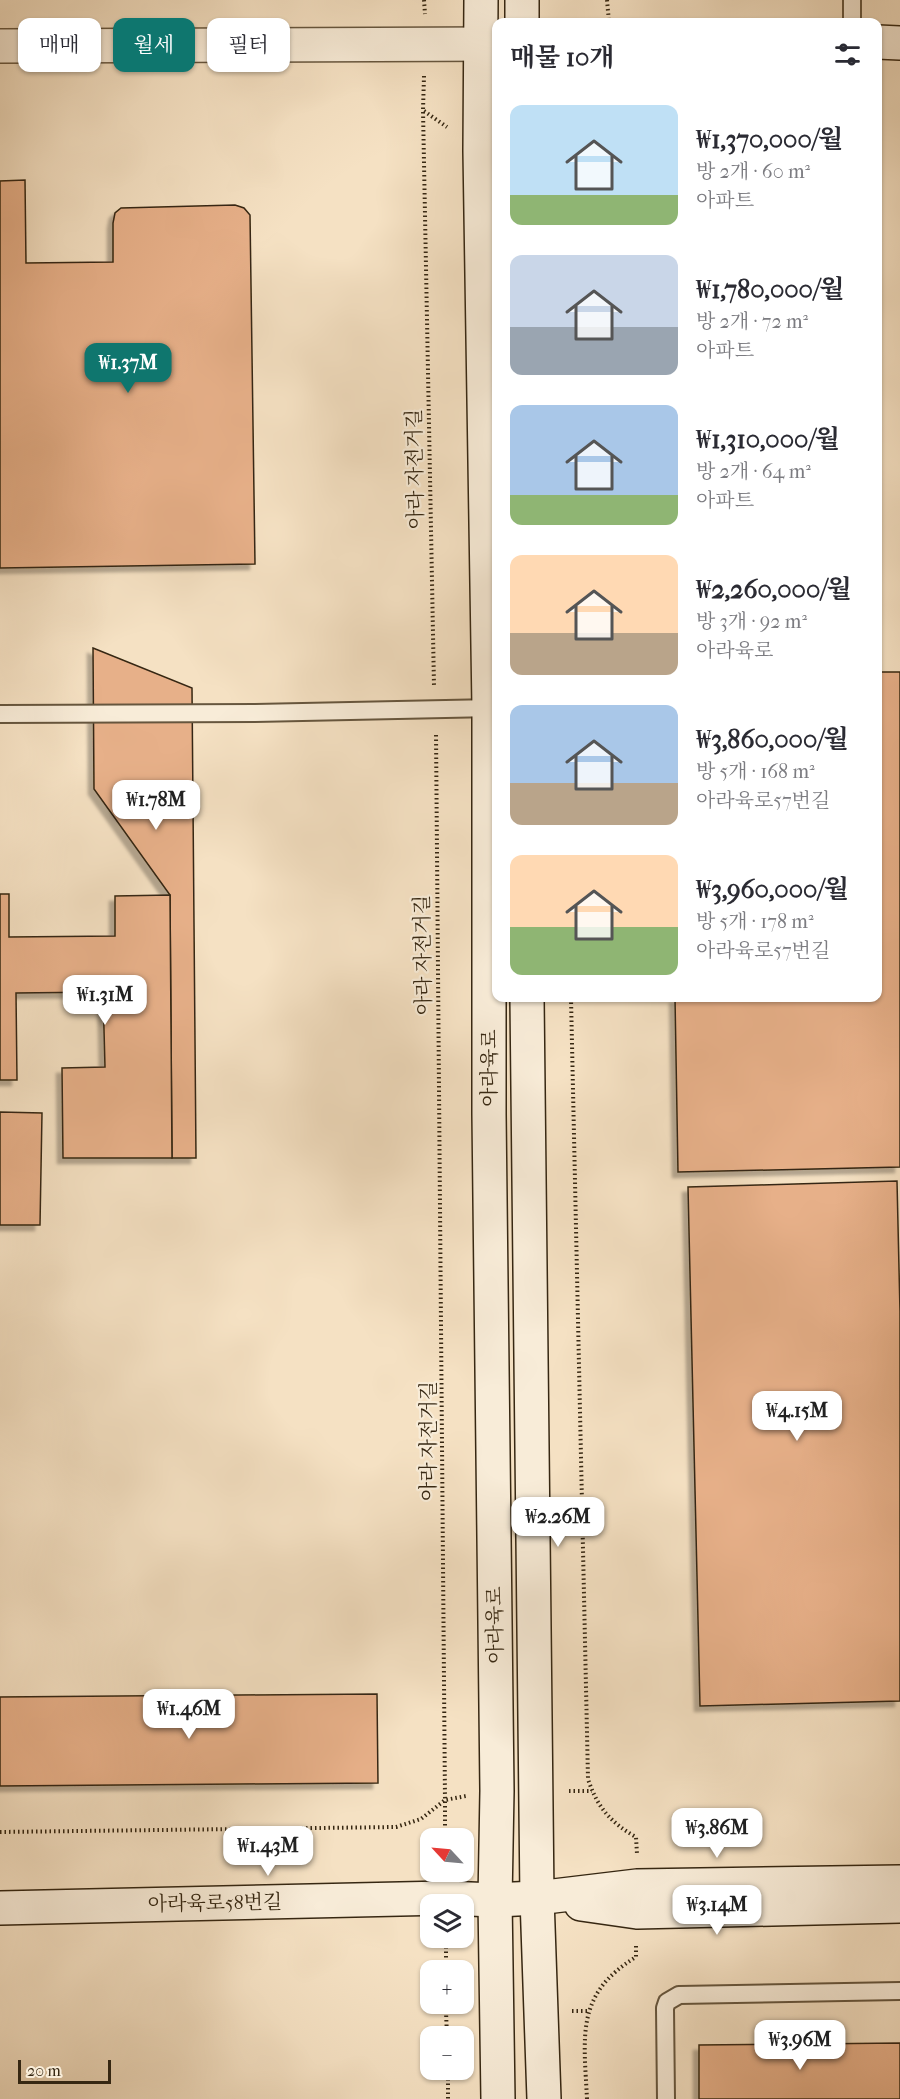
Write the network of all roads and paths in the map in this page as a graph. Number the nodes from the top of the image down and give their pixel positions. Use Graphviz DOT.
graph roads {
  1 [pos="481,0"];
  2 [pos="522,0"];
  3 [pos="607,0"];
  4 [pos="852,0"];
  5 [pos="522,18"];
  6 [pos="609,18"];
  7 [pos="852,18"];
  8 [pos="882,42"];
  9 [pos="900,43"];
  10 [pos="488,44"];
  11 [pos="0,45"];
  12 [pos="423,110"];
  13 [pos="492,575"];
  14 [pos="435,708"];
  15 [pos="492,708"];
  16 [pos="0,714"];
  17 [pos="492,810"];
  18 [pos="527,1002"];
  19 [pos="571,1002"];
  20 [pos="0,1832"];
  21 [pos="636,1836"];
  22 [pos="900,1882"];
  23 [pos="537,1898"];
  24 [pos="495,1900"];
  25 [pos="900,1906"];
  26 [pos="0,1908"];
  27 [pos="636,1957"];
  28 [pos="900,1991"];
  29 [pos="448,2080"];
  30 [pos="448,2099"];
  31 [pos="498,2099"];
  32 [pos="544,2099"];
  33 [pos="587,2099"];
  34 [pos="666,2099"];
  1 -- 10 [label="street, 아라육로"];
  2 -- 5 [label="street"];
  3 -- 6 [label="path"];
  4 -- 7 [label="lane"];
  8 -- 9 [label="street"];
  10 -- 11 [label="street"];
  10 -- 13 [label="street, 아라육로"];
  12 -- 14 [label="path, 아라 자전거길"];
  14 -- 15 [label="lane"];
  14 -- 16 [label="lane"];
  14 -- 20 [label="path, 아라 자전거길"];
  17 -- 24 [label="street, 아라육로"];
  18 -- 23 [label="street, 아라육로"];
  19 -- 21 [label="path"];
  22 -- 23 [label="street"];
  23 -- 24 [label="street, 아라육로58번길"];
  23 -- 25 [label="street"];
  23 -- 32 [label="street, 아라육로"];
  24 -- 26 [label="street, 아라육로58번길"];
  24 -- 31 [label="street, 아라육로"];
  27 -- 33 [label="path"];
  28 -- 34 [label="lane"];
  29 -- 30 [label="path"];
}
